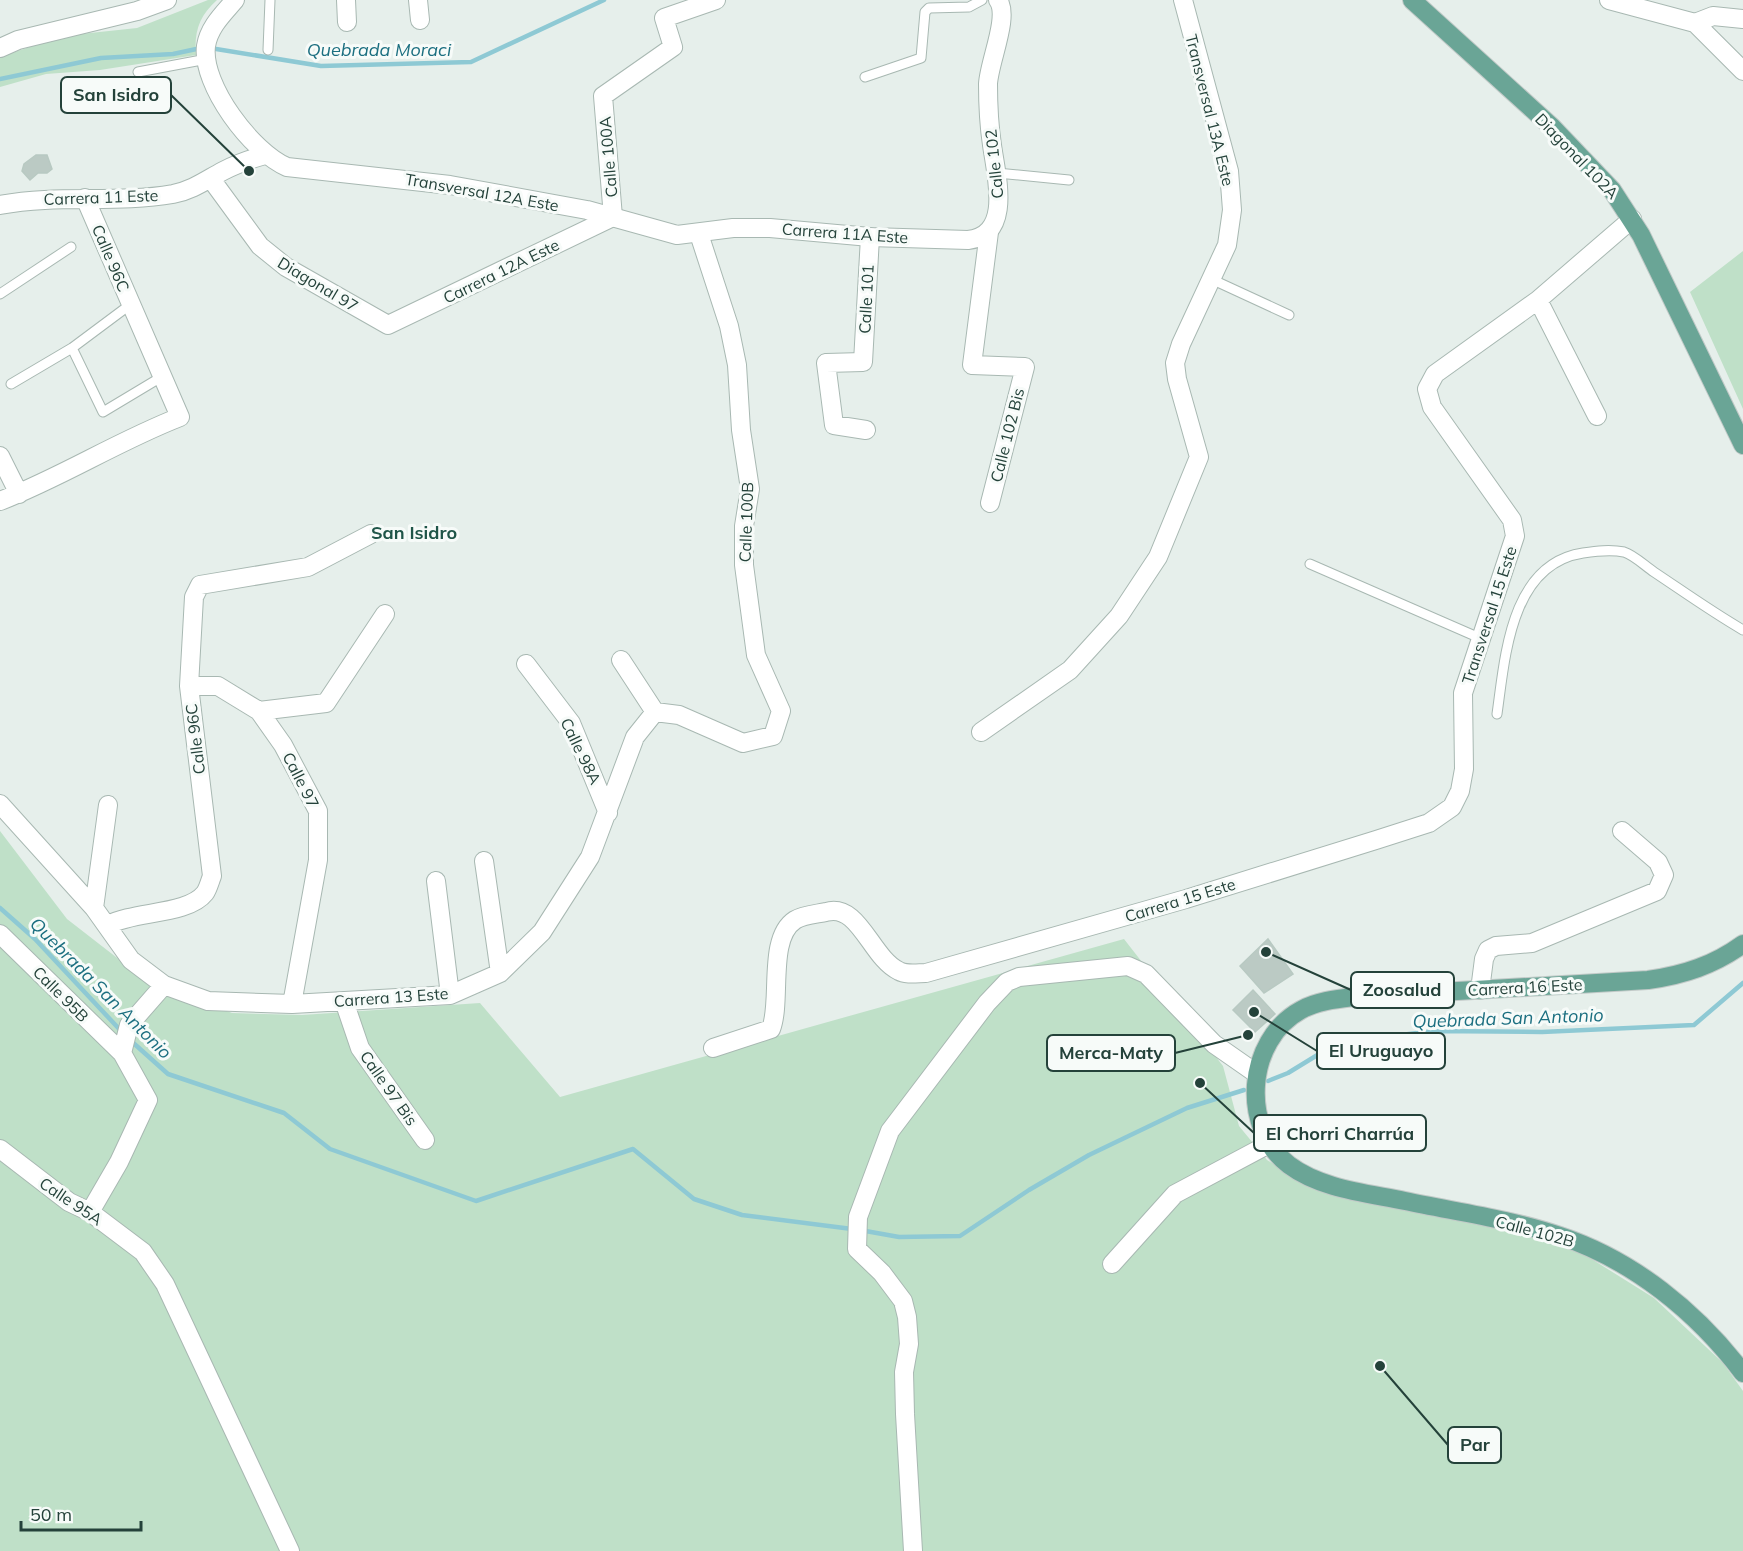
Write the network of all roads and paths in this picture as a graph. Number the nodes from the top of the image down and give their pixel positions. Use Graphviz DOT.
graph roads {
  1 [pos="167,0"];
  2 [pos="235,0"];
  3 [pos="270,0"];
  4 [pos="346,0"];
  5 [pos="418,0"];
  6 [pos="716,0"];
  7 [pos="982,0"];
  8 [pos="998,0"];
  9 [pos="1183,0"];
  10 [pos="1412,0"];
  11 [pos="1609,0"];
  12 [pos="1743,19"];
  13 [pos="420,20"];
  14 [pos="347,22"];
  15 [pos="1695,23"];
  16 [pos="0,48"];
  17 [pos="268,50"];
  18 [pos="207,59"];
  19 [pos="1743,71"];
  20 [pos="138,72"];
  21 [pos="865,77"];
  22 [pos="266,155"];
  23 [pos="997,173"];
  24 [pos="211,178"];
  25 [pos="1070,180"];
  26 [pos="85,198"];
  27 [pos="0,205"];
  28 [pos="613,217"];
  29 [pos="1632,219"];
  30 [pos="989,232"];
  31 [pos="699,234"];
  32 [pos="870,237"];
  33 [pos="71,247"];
  34 [pos="1211,279"];
  35 [pos="0,294"];
  36 [pos="1538,300"];
  37 [pos="131,304"];
  38 [pos="1288,315"];
  39 [pos="388,325"];
  40 [pos="72,348"];
  41 [pos="1025,367"];
  42 [pos="163,376"];
  43 [pos="11,384"];
  44 [pos="1597,416"];
  45 [pos="866,430"];
  46 [pos="1743,445"];
  47 [pos="0,456"];
  48 [pos="19,494"];
  49 [pos="0,501"];
  50 [pos="990,503"];
  51 [pos="371,534"];
  52 [pos="1310,564"];
  53 [pos="385,614"];
  54 [pos="1743,630"];
  55 [pos="1482,639"];
  56 [pos="621,660"];
  57 [pos="526,664"];
  58 [pos="189,686"];
  59 [pos="259,711"];
  60 [pos="656,712"];
  61 [pos="1497,714"];
  62 [pos="981,732"];
  63 [pos="0,804"];
  64 [pos="108,805"];
  65 [pos="1452,807"];
  66 [pos="608,813"];
  67 [pos="1622,831"];
  68 [pos="484,861"];
  69 [pos="436,881"];
  70 [pos="94,908"];
  71 [pos="108,925"];
  72 [pos="0,934"];
  73 [pos="1743,944"];
  74 [pos="500,973"];
  75 [pos="164,985"];
  76 [pos="1480,990"];
  77 [pos="450,995"];
  78 [pos="344,1001"];
  79 [pos="292,1004"];
  80 [pos="713,1048"];
  81 [pos="122,1053"];
  82 [pos="1257,1074"];
  83 [pos="425,1140"];
  84 [pos="1269,1144"];
  85 [pos="0,1149"];
  86 [pos="1288,1165"];
  87 [pos="90,1212"];
  88 [pos="1112,1264"];
  89 [pos="1743,1373"];
  90 [pos="290,1551"];
  91 [pos="913,1551"];
  1 -- 16 [label="street"];
  2 -- 18 [label="street"];
  3 -- 17 [label="lane"];
  4 -- 14 [label="street"];
  5 -- 13 [label="street"];
  6 -- 28 [label="street, Calle 100A"];
  7 -- 21 [label="lane"];
  8 -- 23 [label="street, Calle 102"];
  9 -- 34 [label="street, Transversal 13A Este"];
  10 -- 29 [label="main road, Diagonal 102A"];
  11 -- 15 [label="street"];
  12 -- 15 [label="street"];
  15 -- 19 [label="street"];
  18 -- 20 [label="lane"];
  18 -- 22 [label="street"];
  22 -- 24 [label="street, Carrera 11 Este"];
  22 -- 28 [label="street, Transversal 12A Este"];
  23 -- 25 [label="lane"];
  23 -- 30 [label="street, Calle 102"];
  24 -- 26 [label="street, Carrera 11 Este"];
  24 -- 39 [label="street, Diagonal 97"];
  26 -- 27 [label="street, Carrera 11 Este"];
  26 -- 37 [label="street, Calle 96C"];
  28 -- 31 [label="street, Transversal 12A Este"];
  28 -- 39 [label="street, Carrera 12A Este"];
  29 -- 36 [label="street, Transversal 15 Este"];
  29 -- 46 [label="main road, Diagonal 102A"];
  30 -- 32 [label="street, Carrera 11A Este"];
  30 -- 41 [label="street, Calle 102"];
  31 -- 32 [label="street, Carrera 11A Este"];
  31 -- 60 [label="street, Calle 100B"];
  32 -- 45 [label="street, Calle 101"];
  33 -- 35 [label="lane"];
  34 -- 38 [label="lane"];
  34 -- 62 [label="street, Transversal 13A Este"];
  36 -- 44 [label="street"];
  36 -- 55 [label="street, Transversal 15 Este"];
  37 -- 40 [label="lane"];
  37 -- 42 [label="street, Calle 96C"];
  40 -- 42 [label="lane"];
  40 -- 43 [label="lane"];
  41 -- 50 [label="street, Calle 102 Bis"];
  42 -- 48 [label="street, Calle 96C"];
  47 -- 48 [label="street"];
  48 -- 49 [label="street"];
  51 -- 58 [label="street, Calle 96C"];
  52 -- 55 [label="lane"];
  53 -- 59 [label="street"];
  54 -- 61 [label="lane"];
  55 -- 65 [label="street, Transversal 15 Este"];
  56 -- 60 [label="street"];
  57 -- 66 [label="street, Calle 98A"];
  58 -- 59 [label="street, Calle 97"];
  58 -- 71 [label="street, Calle 96C"];
  59 -- 79 [label="street, Calle 97"];
  60 -- 66 [label="street, Carrera 13 Este"];
  63 -- 70 [label="street, Carrera 13 Este"];
  64 -- 70 [label="street"];
  65 -- 80 [label="street, Carrera 15 Este"];
  66 -- 74 [label="street, Carrera 13 Este"];
  67 -- 76 [label="street"];
  68 -- 74 [label="street"];
  69 -- 77 [label="street"];
  70 -- 71 [label="street, Carrera 13 Este"];
  71 -- 75 [label="street, Carrera 13 Este"];
  72 -- 81 [label="street, Calle 95B"];
  73 -- 76 [label="main road, Carrera 16 Este"];
  74 -- 77 [label="street, Carrera 13 Este"];
  75 -- 79 [label="street, Carrera 13 Este"];
  75 -- 81 [label="street"];
  76 -- 82 [label="main road, Carrera 16 Este"];
  77 -- 78 [label="street, Carrera 13 Este"];
  78 -- 79 [label="street, Carrera 13 Este"];
  78 -- 83 [label="street, Calle 97 Bis"];
  81 -- 87 [label="street, Calle 95B"];
  82 -- 84 [label="main road, Carrera 16 Este"];
  82 -- 91 [label="street"];
  84 -- 86 [label="main road, Carrera 16 Este"];
  84 -- 88 [label="street"];
  85 -- 87 [label="street, Calle 95A"];
  86 -- 89 [label="main road, Calle 102B"];
  87 -- 90 [label="street, Calle 95A"];
}
